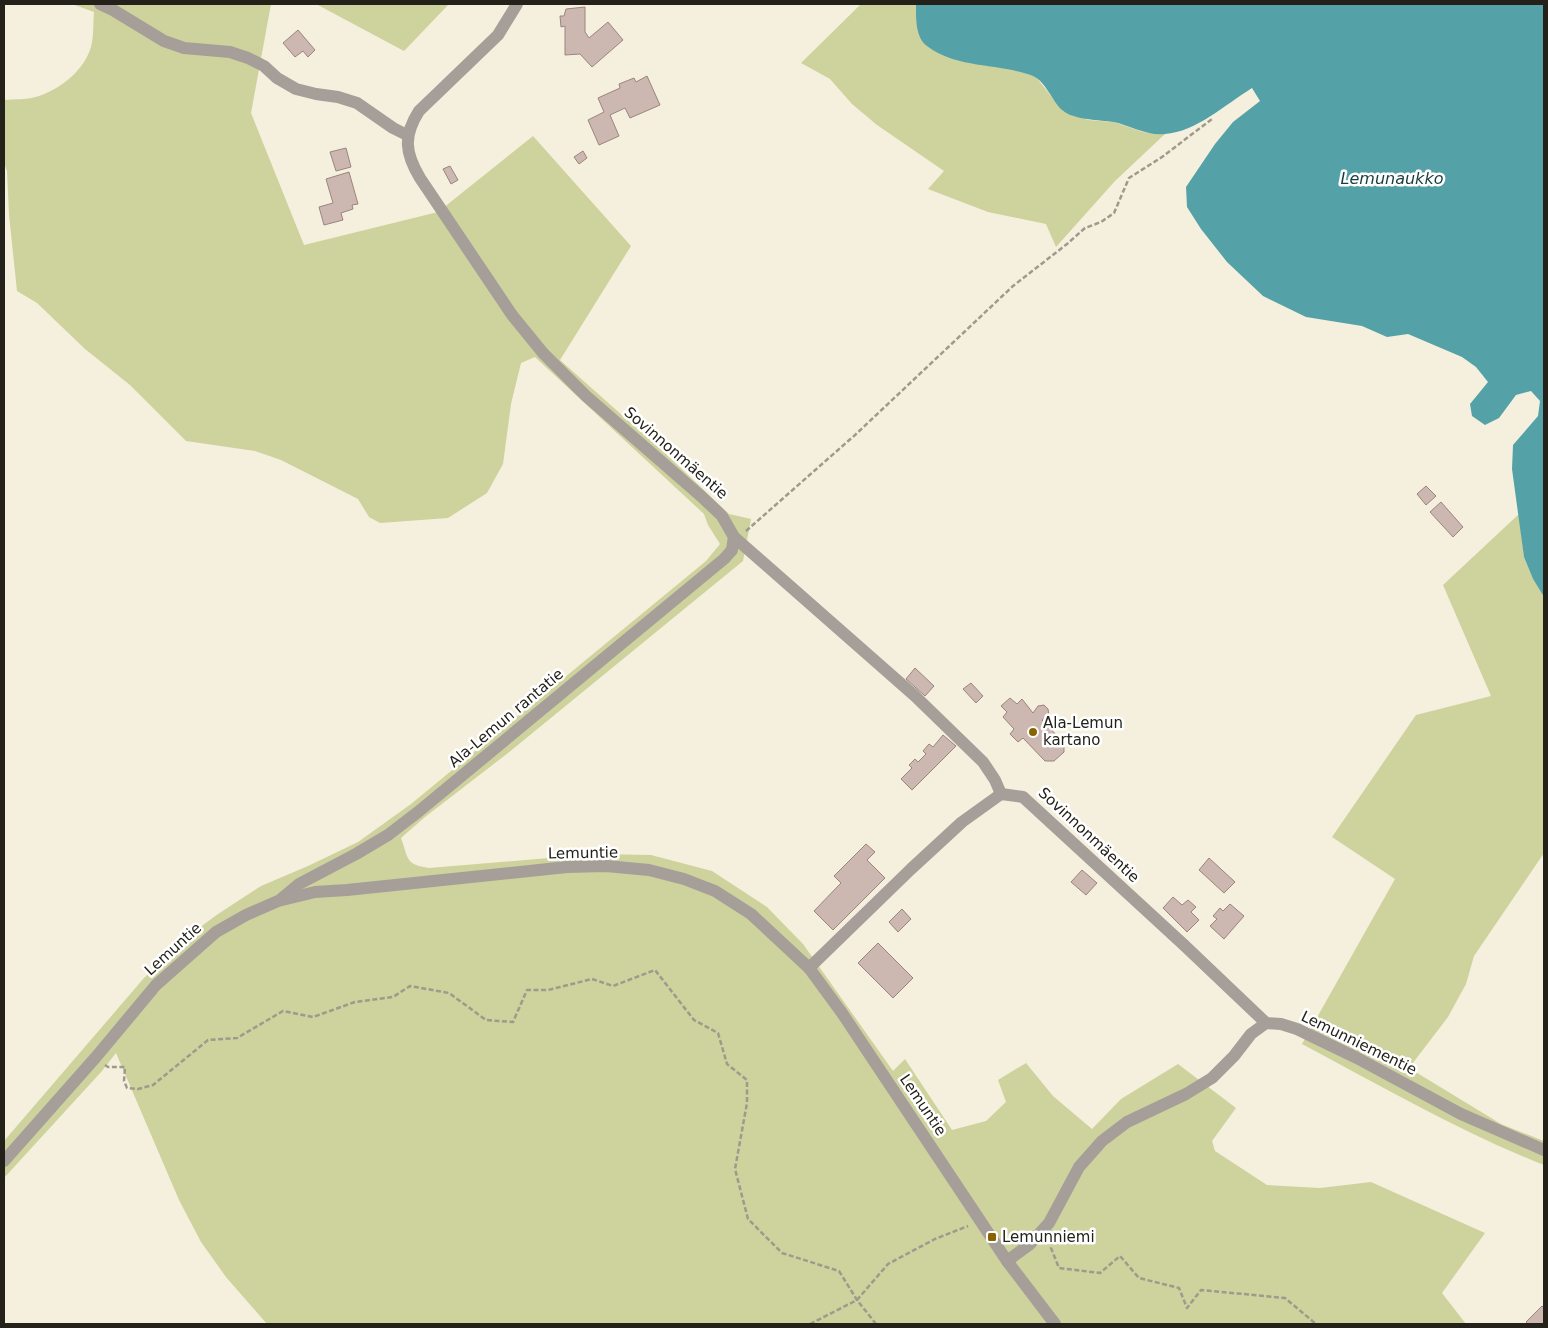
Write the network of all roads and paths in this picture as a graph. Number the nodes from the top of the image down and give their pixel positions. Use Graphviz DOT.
graph roads {
  1 [pos="100,4"];
  2 [pos="517,4"];
  3 [pos="1212,118"];
  4 [pos="408,135"];
  5 [pos="734,537"];
  6 [pos="1001,794"];
  7 [pos="278,901"];
  8 [pos="809,968"];
  9 [pos="1266,1023"];
  10 [pos="96,1057"];
  11 [pos="1544,1150"];
  12 [pos="4,1162"];
  13 [pos="981,1221"];
  14 [pos="1049,1222"];
  15 [pos="1007,1261"];
  16 [pos="857,1300"];
  17 [pos="810,1324"];
  18 [pos="876,1324"];
  19 [pos="1055,1324"];
  20 [pos="1316,1324"];
  1 -- 4 [label="street"];
  2 -- 4 [label="street"];
  3 -- 5 [label="path"];
  4 -- 5 [label="street, Sovinnonmäentie"];
  5 -- 6 [label="street, Sovinnonmäentie"];
  5 -- 7 [label="street, Ala-Lemun rantatie"];
  6 -- 8 [label="street"];
  6 -- 9 [label="street, Sovinnonmäentie"];
  7 -- 8 [label="street, Lemuntie"];
  7 -- 10 [label="street, Lemuntie"];
  8 -- 13 [label="street, Lemuntie"];
  9 -- 11 [label="street, Lemunniementie"];
  9 -- 14 [label="street"];
  10 -- 12 [label="street, Lemuntie"];
  10 -- 16 [label="path"];
  13 -- 15 [label="street, Lemuntie"];
  13 -- 16 [label="path"];
  14 -- 15 [label="street"];
  14 -- 20 [label="path"];
  15 -- 19 [label="street, Lemuntie"];
  16 -- 17 [label="path"];
  16 -- 18 [label="path"];
}
